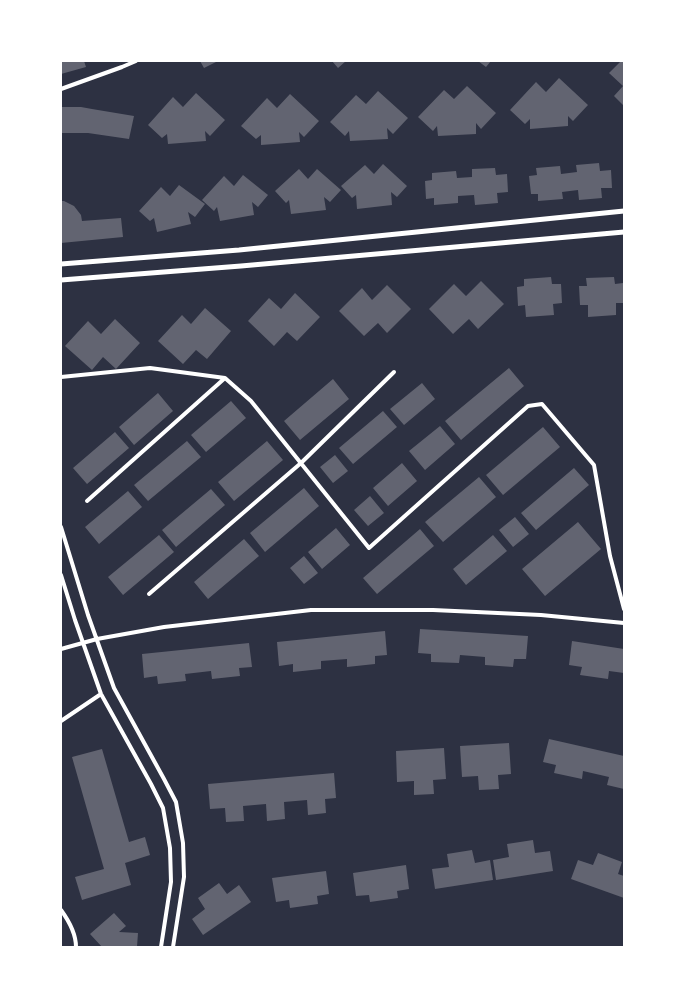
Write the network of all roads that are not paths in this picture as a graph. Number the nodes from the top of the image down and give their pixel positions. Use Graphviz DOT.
graph roads {
  1 [pos="136,61"];
  2 [pos="61,89"];
  3 [pos="624,211"];
  4 [pos="624,232"];
  5 [pos="61,264"];
  6 [pos="61,280"];
  7 [pos="394,372"];
  8 [pos="61,378"];
  9 [pos="225,378"];
  10 [pos="301,463"];
  11 [pos="87,501"];
  12 [pos="61,526"];
  13 [pos="61,575"];
  14 [pos="150,594"];
  15 [pos="624,609"];
  16 [pos="624,623"];
  17 [pos="97,639"];
  18 [pos="83,643"];
  19 [pos="61,649"];
  20 [pos="101,694"];
  21 [pos="61,721"];
  22 [pos="61,910"];
  23 [pos="76,947"];
  24 [pos="161,947"];
  25 [pos="173,947"];
  1 -- 2 [label="street"];
  3 -- 5 [label="street"];
  4 -- 6 [label="street"];
  7 -- 10 [label="street"];
  8 -- 9 [label="street"];
  9 -- 10 [label="street"];
  9 -- 11 [label="street"];
  10 -- 14 [label="street"];
  10 -- 15 [label="street"];
  12 -- 17 [label="street"];
  13 -- 18 [label="street"];
  16 -- 17 [label="street"];
  17 -- 18 [label="street"];
  17 -- 25 [label="street"];
  18 -- 19 [label="street"];
  18 -- 20 [label="street"];
  20 -- 21 [label="street"];
  20 -- 24 [label="street"];
  22 -- 23 [label="street"];
}
